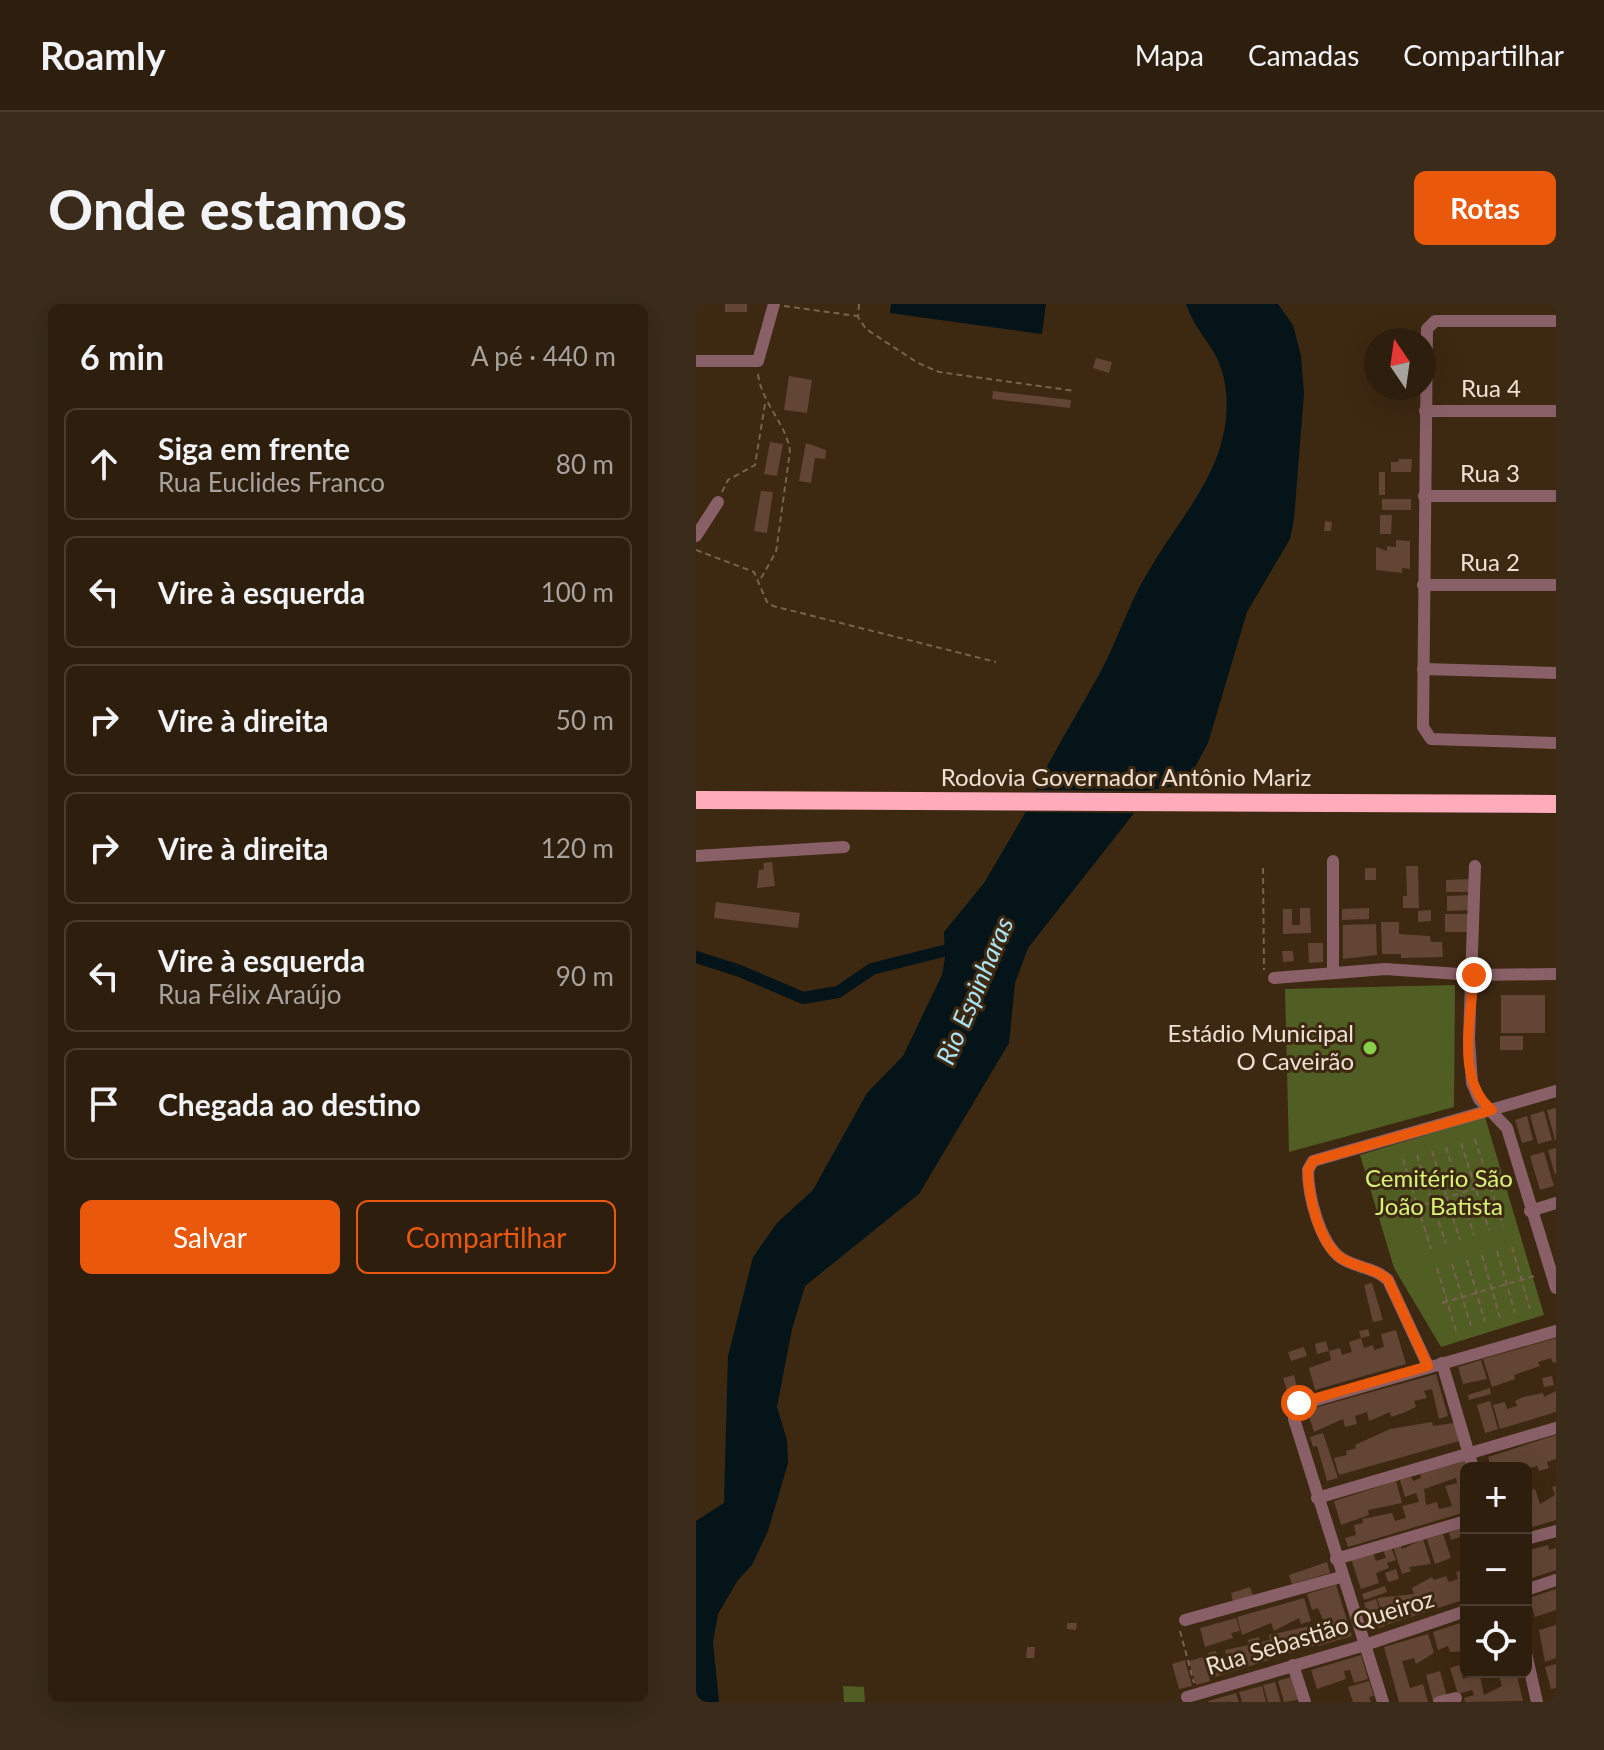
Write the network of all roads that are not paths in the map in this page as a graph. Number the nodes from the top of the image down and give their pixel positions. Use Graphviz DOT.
graph roads {
  1 [pos="773,311"];
  2 [pos="1556,321"];
  3 [pos="696,361"];
  4 [pos="1425,411"];
  5 [pos="1556,411"];
  6 [pos="1424,496"];
  7 [pos="1556,496"];
  8 [pos="718,502"];
  9 [pos="696,536"];
  10 [pos="1423,585"];
  11 [pos="1556,585"];
  12 [pos="1423,669"];
  13 [pos="1556,673"];
  14 [pos="1556,743"];
  15 [pos="696,800"];
  16 [pos="1556,804"];
  17 [pos="844,847"];
  18 [pos="696,856"];
  19 [pos="1333,861"];
  20 [pos="1475,866"];
  21 [pos="1333,973"];
  22 [pos="1556,974"];
  23 [pos="1474,975"];
  24 [pos="1274,978"];
  25 [pos="1556,1091"];
  26 [pos="1492,1110"];
  27 [pos="1556,1203"];
  28 [pos="1530,1211"];
  29 [pos="1556,1288"];
  30 [pos="1556,1331"];
  31 [pos="1442,1363"];
  32 [pos="1428,1366"];
  33 [pos="1556,1428"];
  34 [pos="1472,1462"];
  35 [pos="1460,1465"];
  36 [pos="1317,1498"];
  37 [pos="1460,1523"];
  38 [pos="1556,1531"];
  39 [pos="1532,1537"];
  40 [pos="1336,1559"];
  41 [pos="1341,1577"];
  42 [pos="1556,1580"];
  43 [pos="1532,1588"];
  44 [pos="1460,1613"];
  45 [pos="1181,1621"];
  46 [pos="1365,1645"];
  47 [pos="1293,1665"];
  48 [pos="1532,1678"];
  49 [pos="1192,1695"];
  50 [pos="1456,1698"];
  51 [pos="1305,1702"];
  52 [pos="1383,1702"];
  53 [pos="1439,1702"];
  54 [pos="1537,1702"];
  1 -- 3 [label="street"];
  2 -- 4 [label="street"];
  4 -- 5 [label="street, Rua 4"];
  4 -- 6 [label="street"];
  6 -- 7 [label="street, Rua 3"];
  6 -- 10 [label="street"];
  8 -- 9 [label="street"];
  10 -- 11 [label="street, Rua 2"];
  10 -- 12 [label="street"];
  12 -- 13 [label="street"];
  12 -- 14 [label="street"];
  15 -- 16 [label="highway, Rodovia Governador Antônio Mariz"];
  17 -- 18 [label="street"];
  19 -- 21 [label="street"];
  20 -- 23 [label="street"];
  21 -- 23 [label="street"];
  21 -- 24 [label="street"];
  22 -- 23 [label="street"];
  23 -- 26 [label="street"];
  25 -- 26 [label="street"];
  26 -- 28 [label="street"];
  26 -- 32 [label="street"];
  27 -- 28 [label="street"];
  28 -- 29 [label="street"];
  30 -- 31 [label="street"];
  31 -- 32 [label="street"];
  31 -- 34 [label="street"];
  32 -- 36 [label="street"];
  33 -- 34 [label="street"];
  35 -- 36 [label="street"];
  36 -- 40 [label="street"];
  37 -- 40 [label="street"];
  38 -- 39 [label="street"];
  40 -- 41 [label="street"];
  41 -- 45 [label="street"];
  41 -- 46 [label="street"];
  42 -- 43 [label="street"];
  44 -- 46 [label="street, Rua Sebastião Queiroz"];
  46 -- 47 [label="street, Rua Sebastião Queiroz"];
  46 -- 52 [label="street"];
  47 -- 49 [label="street, Rua Sebastião Queiroz"];
  47 -- 51 [label="street"];
  48 -- 54 [label="street"];
  50 -- 53 [label="street"];
}
